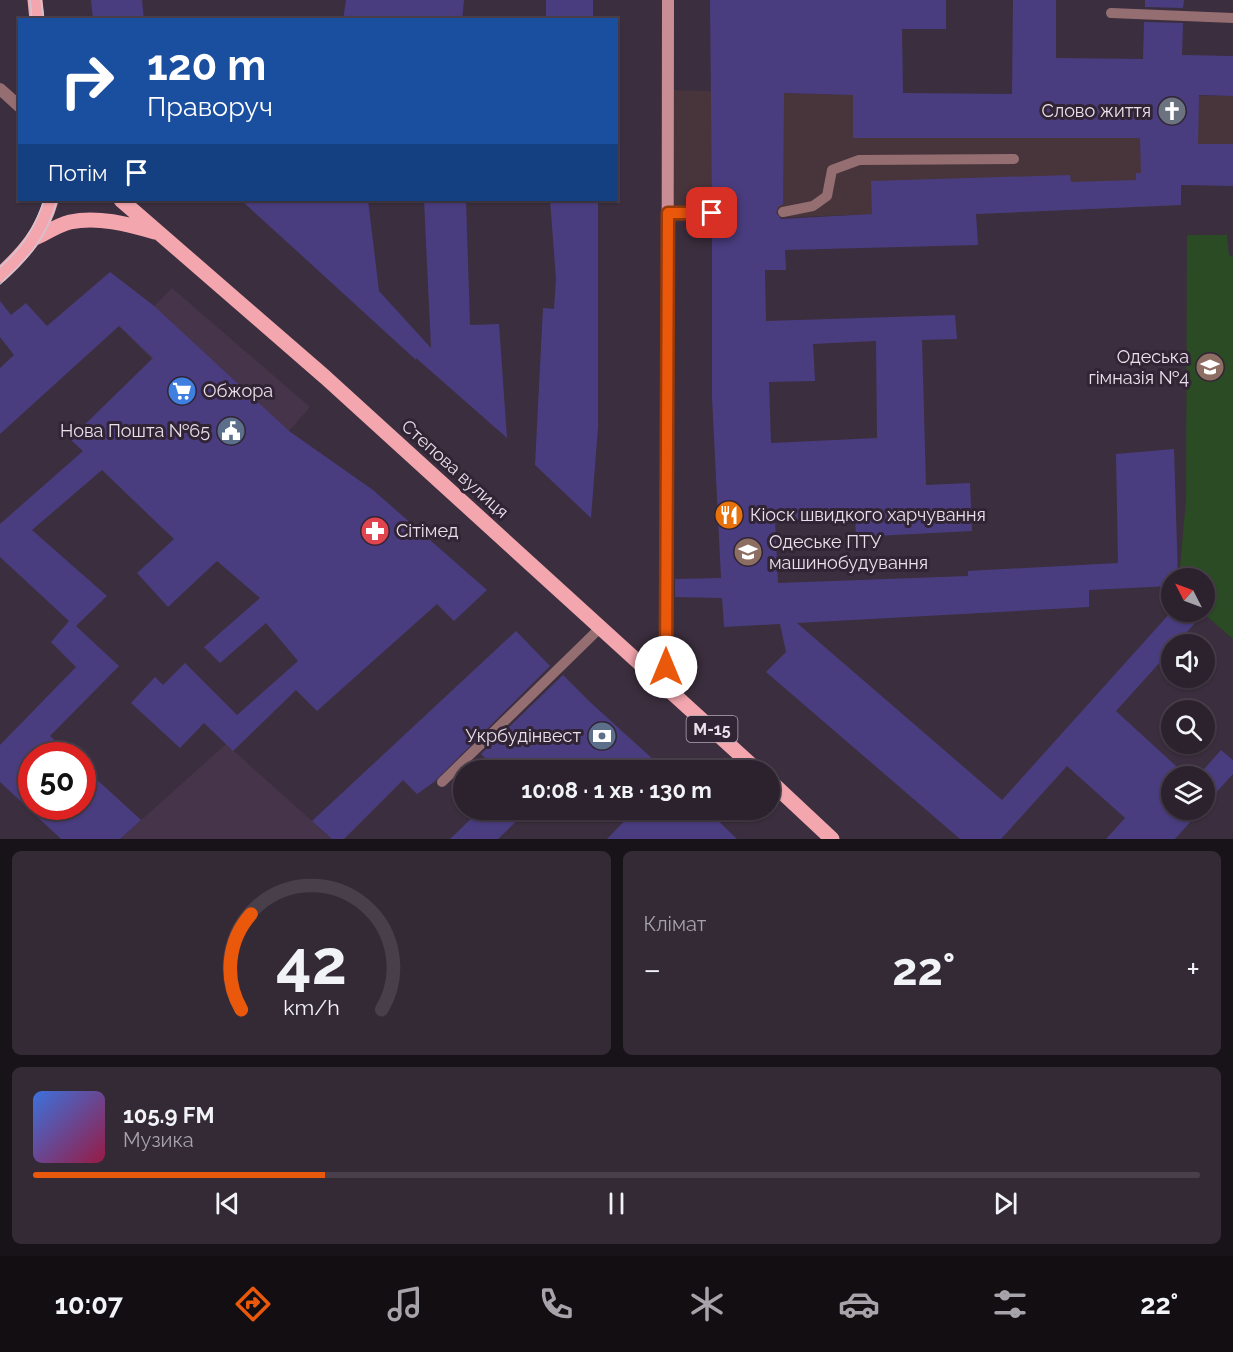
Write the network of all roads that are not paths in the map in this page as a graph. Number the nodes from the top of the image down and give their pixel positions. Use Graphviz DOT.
graph roads {
  1 [pos="35,0"];
  2 [pos="668,0"];
  3 [pos="1111,13"];
  4 [pos="37,18"];
  5 [pos="1233,18"];
  6 [pos="0,89"];
  7 [pos="18,105"];
  8 [pos="1014,159"];
  9 [pos="51,201"];
  10 [pos="123,201"];
  11 [pos="783,212"];
  12 [pos="668,213"];
  13 [pos="712,213"];
  14 [pos="160,234"];
  15 [pos="35,238"];
  16 [pos="0,275"];
  17 [pos="601,627"];
  18 [pos="667,686"];
  19 [pos="746,760"];
  20 [pos="442,782"];
  21 [pos="780,790"];
  22 [pos="832,839"];
  1 -- 4 [label="main road"];
  2 -- 12 [label="main road"];
  3 -- 5 [label="lane"];
  6 -- 7 [label="street"];
  8 -- 11 [label="lane"];
  9 -- 15 [label="main road"];
  10 -- 14 [label="main road, Степова вулиця"];
  12 -- 13 [label="lane"];
  12 -- 18 [label="main road"];
  14 -- 15 [label="main road"];
  14 -- 17 [label="main road, Степова вулиця"];
  15 -- 16 [label="main road"];
  17 -- 18 [label="main road, Степова вулиця"];
  17 -- 20 [label="lane"];
  18 -- 19 [label="main road, Степова вулиця / М-15"];
  21 -- 22 [label="main road"];
}
